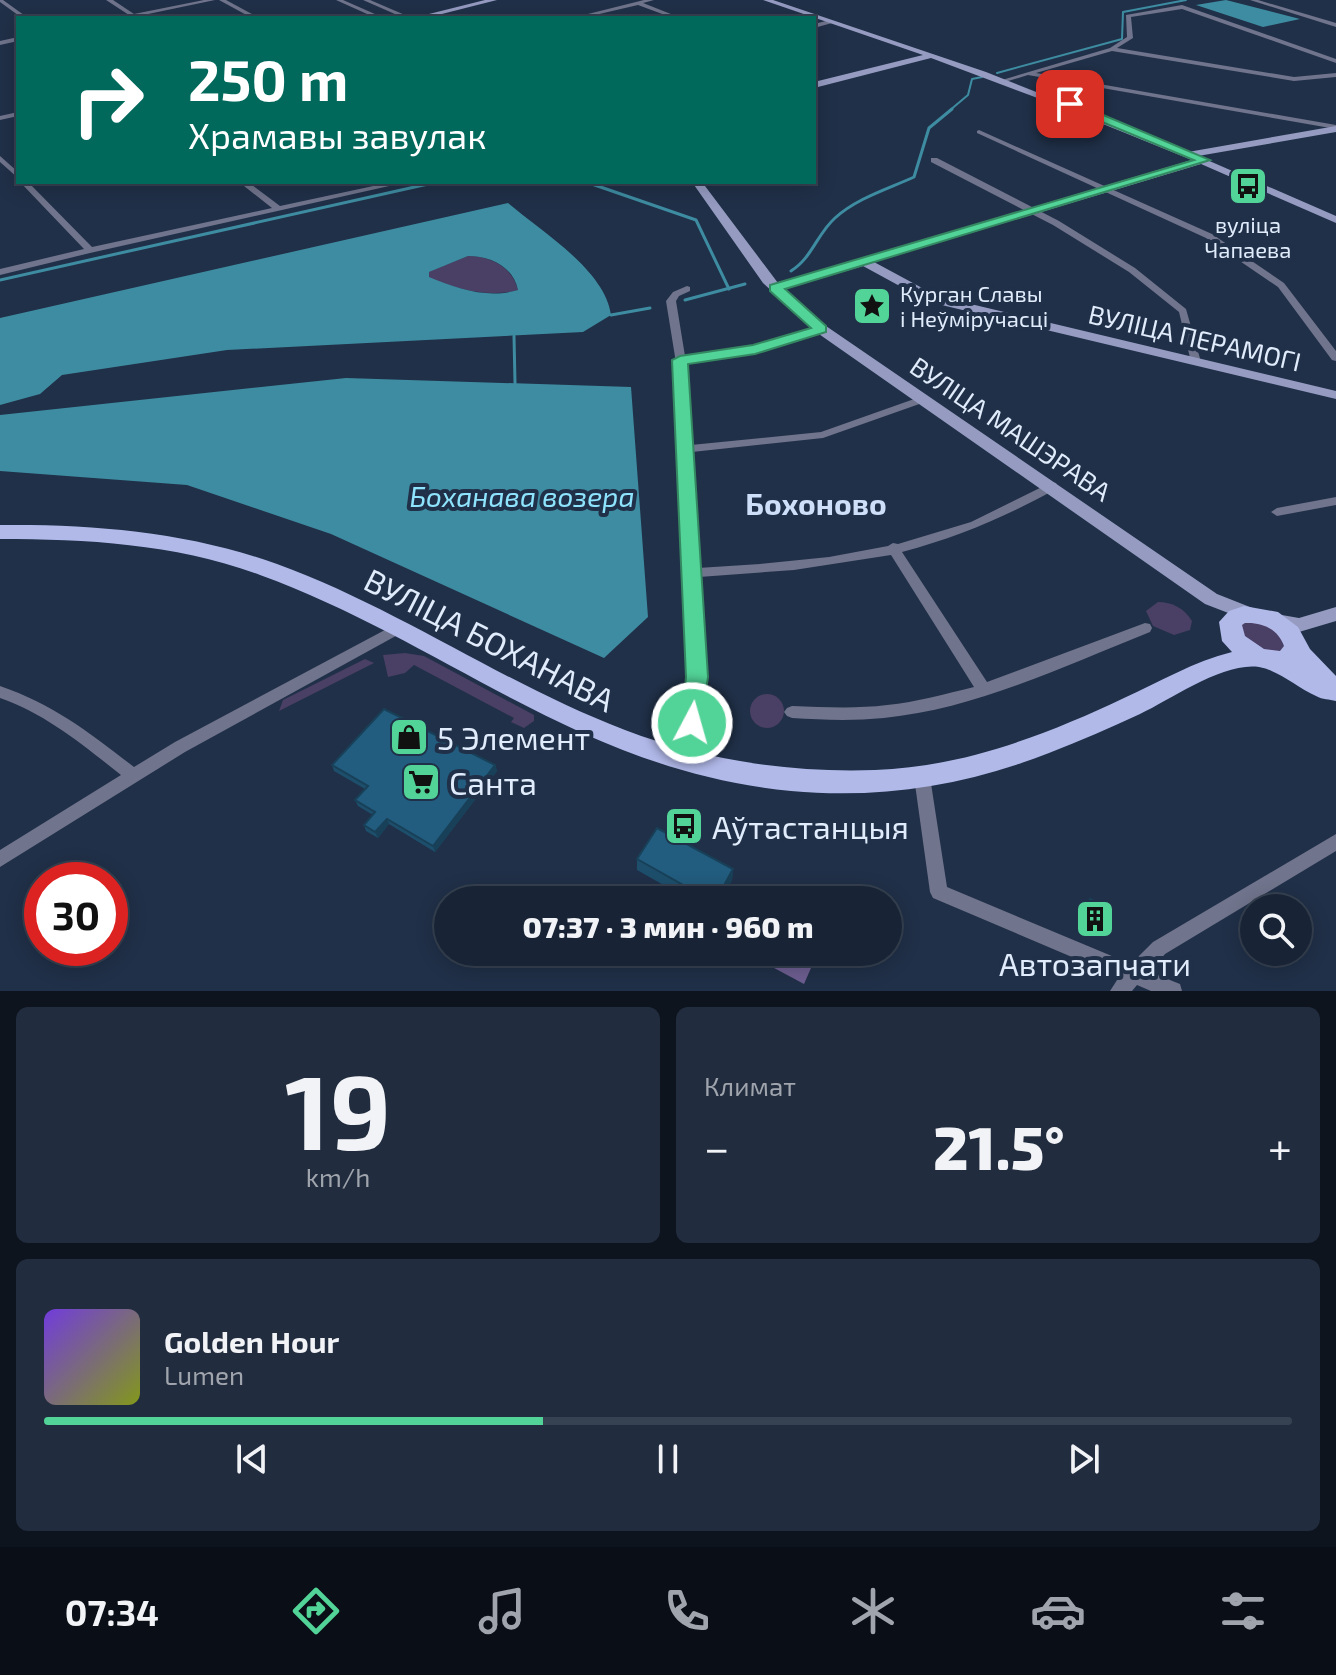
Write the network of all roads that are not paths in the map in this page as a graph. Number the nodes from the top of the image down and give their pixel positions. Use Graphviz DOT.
graph roads {
  1 [pos="0,0"];
  2 [pos="109,0"];
  3 [pos="212,0"];
  4 [pos="222,0"];
  5 [pos="339,0"];
  6 [pos="366,0"];
  7 [pos="651,0"];
  8 [pos="766,0"];
  9 [pos="1253,0"];
  10 [pos="486,1"];
  11 [pos="638,3"];
  12 [pos="376,4"];
  13 [pos="358,8"];
  14 [pos="22,16"];
  15 [pos="133,16"];
  16 [pos="139,16"];
  17 [pos="252,16"];
  18 [pos="376,16"];
  19 [pos="404,16"];
  20 [pos="425,16"];
  21 [pos="583,16"];
  22 [pos="673,16"];
  23 [pos="813,16"];
  24 [pos="816,17"];
  25 [pos="830,22"];
  26 [pos="1336,25"];
  27 [pos="816,26"];
  28 [pos="1112,49"];
  29 [pos="931,56"];
  30 [pos="1336,61"];
  31 [pos="1028,73"];
  32 [pos="1336,75"];
  33 [pos="1005,80"];
  34 [pos="816,85"];
  35 [pos="1299,120"];
  36 [pos="1336,128"];
  37 [pos="979,132"];
  38 [pos="1315,132"];
  39 [pos="1191,154"];
  40 [pos="0,158"];
  41 [pos="934,160"];
  42 [pos="1204,160"];
  43 [pos="16,174"];
  44 [pos="26,184"];
  45 [pos="246,184"];
  46 [pos="393,184"];
  47 [pos="698,184"];
  48 [pos="1108,189"];
  49 [pos="277,208"];
  50 [pos="1033,211"];
  51 [pos="1336,220"];
  52 [pos="90,250"];
  53 [pos="865,262"];
  54 [pos="0,272"];
  55 [pos="775,288"];
  56 [pos="687,289"];
  57 [pos="821,329"];
  58 [pos="1336,358"];
  59 [pos="680,360"];
  60 [pos="1196,362"];
  61 [pos="1336,395"];
  62 [pos="921,400"];
  63 [pos="686,449"];
  64 [pos="1052,486"];
  65 [pos="1336,501"];
  66 [pos="1277,512"];
  67 [pos="0,532"];
  68 [pos="893,548"];
  69 [pos="691,573"];
  70 [pos="1211,599"];
  71 [pos="1249,614"];
  72 [pos="1336,614"];
  73 [pos="1273,620"];
  74 [pos="1313,624"];
  75 [pos="398,628"];
  76 [pos="1145,628"];
  77 [pos="1229,631"];
  78 [pos="1296,646"];
  79 [pos="1264,660"];
  80 [pos="1221,663"];
  81 [pos="984,690"];
  82 [pos="0,692"];
  83 [pos="1336,694"];
  84 [pos="792,712"];
  85 [pos="682,762"];
  86 [pos="133,776"];
  87 [pos="922,777"];
  88 [pos="1336,842"];
  89 [pos="0,859"];
  90 [pos="1135,975"];
  91 [pos="1119,991"];
  92 [pos="1173,991"];
  1 -- 14 [label="street"];
  2 -- 15 [label="street"];
  3 -- 16 [label="street"];
  4 -- 17 [label="street"];
  5 -- 13 [label="street"];
  6 -- 12 [label="street"];
  7 -- 11 [label="street"];
  8 -- 23 [label="street"];
  9 -- 26 [label="street"];
  10 -- 20 [label="street"];
  11 -- 21 [label="street"];
  11 -- 22 [label="street"];
  12 -- 13 [label="street"];
  12 -- 19 [label="street"];
  13 -- 18 [label="street"];
  24 -- 25 [label="street"];
  25 -- 27 [label="street"];
  25 -- 29 [label="street"];
  28 -- 30 [label="street"];
  28 -- 31 [label="street"];
  28 -- 32 [label="street"];
  29 -- 33 [label="street"];
  29 -- 34 [label="street"];
  31 -- 33 [label="street"];
  31 -- 35 [label="street"];
  33 -- 39 [label="street"];
  35 -- 36 [label="street"];
  35 -- 38 [label="street"];
  36 -- 38 [label="street"];
  37 -- 48 [label="street"];
  38 -- 39 [label="street"];
  39 -- 42 [label="street"];
  40 -- 43 [label="street"];
  41 -- 50 [label="street"];
  42 -- 48 [label="street"];
  42 -- 51 [label="street"];
  44 -- 52 [label="street"];
  45 -- 49 [label="street"];
  46 -- 49 [label="street"];
  47 -- 55 [label="street, ВУЛІЦА МАШЭРАВА"];
  48 -- 50 [label="street"];
  48 -- 58 [label="street"];
  49 -- 52 [label="street"];
  50 -- 53 [label="street"];
  50 -- 60 [label="street"];
  52 -- 54 [label="street"];
  53 -- 55 [label="street"];
  53 -- 60 [label="street, ВУЛІЦА ПЕРАМОГІ"];
  55 -- 57 [label="street, ВУЛІЦА МАШЭРАВА"];
  56 -- 59 [label="street"];
  57 -- 59 [label="street"];
  57 -- 62 [label="street, ВУЛІЦА МАШЭРАВА"];
  59 -- 63 [label="street"];
  60 -- 61 [label="street, ВУЛІЦА ПЕРАМОГІ"];
  62 -- 63 [label="street"];
  62 -- 64 [label="street, ВУЛІЦА МАШЭРАВА"];
  63 -- 69 [label="street"];
  64 -- 68 [label="street"];
  64 -- 70 [label="street, ВУЛІЦА МАШЭРАВА"];
  65 -- 66 [label="street"];
  67 -- 75 [label="main road, ВУЛІЦА БОХАНАВА"];
  68 -- 69 [label="street"];
  68 -- 81 [label="street"];
  69 -- 85 [label="street"];
  70 -- 71 [label="street, ВУЛІЦА МАШЭРАВА"];
  70 -- 77 [label="street, ВУЛІЦА МАШЭРАВА"];
  71 -- 73 [label="main road"];
  71 -- 77 [label="main road"];
  72 -- 74 [label="street"];
  73 -- 74 [label="street"];
  73 -- 78 [label="main road"];
  74 -- 78 [label="street"];
  75 -- 85 [label="main road, ВУЛІЦА БОХАНАВА"];
  75 -- 86 [label="street"];
  76 -- 81 [label="street"];
  77 -- 79 [label="main road"];
  77 -- 80 [label="main road"];
  78 -- 79 [label="main road, ВУЛІЦА БОХАНАВА"];
  78 -- 83 [label="main road"];
  79 -- 80 [label="main road, ВУЛІЦА БОХАНАВА"];
  79 -- 83 [label="main road"];
  80 -- 87 [label="main road, ВУЛІЦА БОХАНАВА"];
  81 -- 84 [label="street"];
  82 -- 86 [label="street"];
  85 -- 87 [label="main road, ВУЛІЦА БОХАНАВА"];
  86 -- 89 [label="street"];
  87 -- 90 [label="street"];
  88 -- 90 [label="street"];
  90 -- 91 [label="street"];
  90 -- 92 [label="street"];
}
